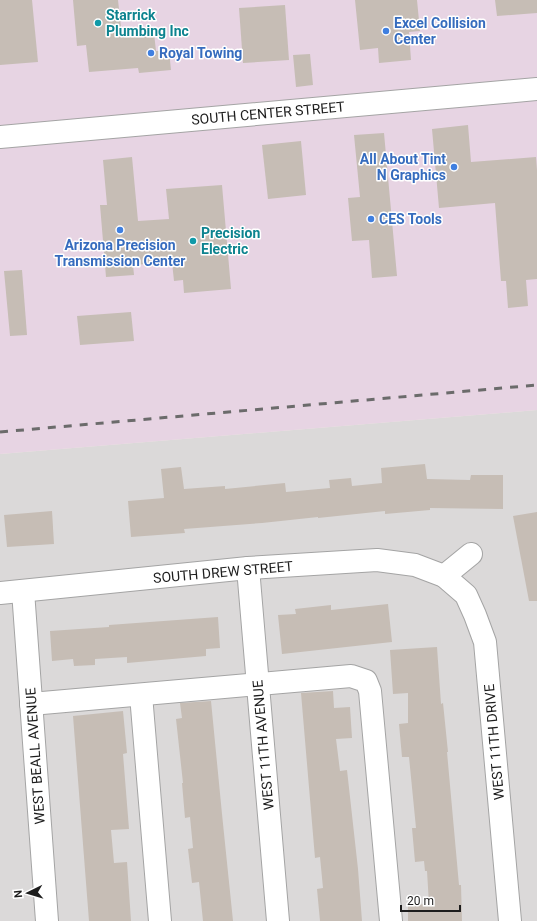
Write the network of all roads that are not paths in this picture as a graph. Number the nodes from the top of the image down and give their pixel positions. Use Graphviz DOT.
graph roads {
  1 [pos="537,89"];
  2 [pos="0,137"];
  3 [pos="471,554"];
  4 [pos="248,568"];
  5 [pos="444,576"];
  6 [pos="22,591"];
  7 [pos="0,593"];
  8 [pos="258,685"];
  9 [pos="141,695"];
  10 [pos="31,704"];
  11 [pos="47,921"];
  12 [pos="160,921"];
  13 [pos="278,921"];
  14 [pos="391,921"];
  15 [pos="510,921"];
  1 -- 2 [label="street, SOUTH CENTER STREET"];
  3 -- 5 [label="street"];
  4 -- 5 [label="street, SOUTH DREW STREET"];
  4 -- 6 [label="street, SOUTH DREW STREET"];
  4 -- 8 [label="street, WEST 11TH AVENUE"];
  5 -- 15 [label="street, WEST 11TH DRIVE"];
  6 -- 7 [label="street, SOUTH DREW STREET"];
  6 -- 10 [label="street, WEST BEALL AVENUE"];
  8 -- 9 [label="street"];
  8 -- 13 [label="street, WEST 11TH AVENUE"];
  8 -- 14 [label="street"];
  9 -- 10 [label="street"];
  9 -- 12 [label="street"];
  10 -- 11 [label="street, WEST BEALL AVENUE"];
}
